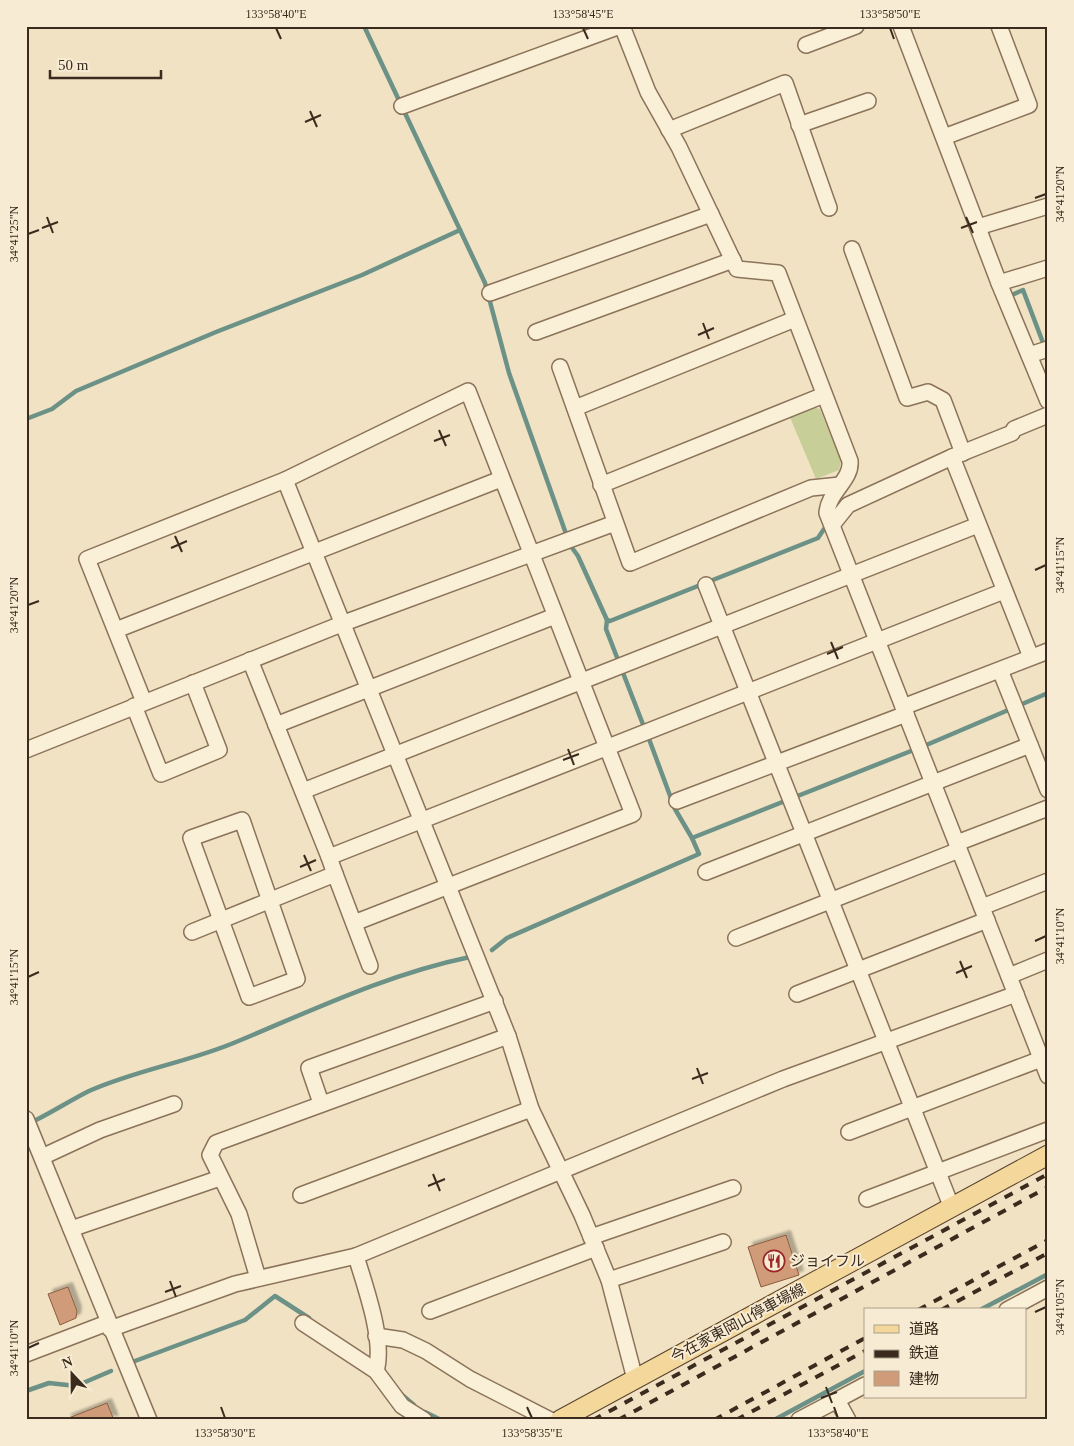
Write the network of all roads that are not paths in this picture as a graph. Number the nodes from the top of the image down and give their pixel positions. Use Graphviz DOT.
graph roads {
  1 [pos="621,26"];
  2 [pos="856,26"];
  3 [pos="902,26"];
  4 [pos="999,26"];
  5 [pos="806,45"];
  6 [pos="868,101"];
  7 [pos="402,106"];
  8 [pos="799,125"];
  9 [pos="670,130"];
  10 [pos="944,137"];
  11 [pos="1048,206"];
  12 [pos="829,208"];
  13 [pos="711,214"];
  14 [pos="978,227"];
  15 [pos="852,249"];
  16 [pos="733,260"];
  17 [pos="1048,268"];
  18 [pos="999,283"];
  19 [pos="490,293"];
  20 [pos="795,319"];
  21 [pos="536,332"];
  22 [pos="1042,351"];
  23 [pos="560,367"];
  24 [pos="824,395"];
  25 [pos="1048,401"];
  26 [pos="575,408"];
  27 [pos="1048,414"];
  28 [pos="959,451"];
  29 [pos="501,479"];
  30 [pos="285,480"];
  31 [pos="601,485"];
  32 [pos="840,485"];
  33 [pos="615,523"];
  34 [pos="832,525"];
  35 [pos="978,525"];
  36 [pos="315,551"];
  37 [pos="530,554"];
  38 [pos="852,575"];
  39 [pos="706,585"];
  40 [pos="1004,591"];
  41 [pos="554,616"];
  42 [pos="344,623"];
  43 [pos="722,624"];
  44 [pos="116,630"];
  45 [pos="878,641"];
  46 [pos="1048,651"];
  47 [pos="1031,657"];
  48 [pos="250,660"];
  49 [pos="1000,670"];
  50 [pos="580,681"];
  51 [pos="193,683"];
  52 [pos="371,689"];
  53 [pos="749,693"];
  54 [pos="139,704"];
  55 [pos="905,711"];
  56 [pos="276,725"];
  57 [pos="1030,744"];
  58 [pos="607,748"];
  59 [pos="26,750"];
  60 [pos="397,754"];
  61 [pos="777,763"];
  62 [pos="933,784"];
  63 [pos="1048,790"];
  64 [pos="303,791"];
  65 [pos="677,801"];
  66 [pos="1048,808"];
  67 [pos="424,821"];
  68 [pos="805,835"];
  69 [pos="958,847"];
  70 [pos="329,857"];
  71 [pos="706,872"];
  72 [pos="334,874"];
  73 [pos="1048,881"];
  74 [pos="450,887"];
  75 [pos="270,900"];
  76 [pos="830,901"];
  77 [pos="984,913"];
  78 [pos="221,920"];
  79 [pos="354,923"];
  80 [pos="192,932"];
  81 [pos="736,938"];
  82 [pos="1048,960"];
  83 [pos="370,966"];
  84 [pos="858,971"];
  85 [pos="1009,976"];
  86 [pos="797,994"];
  87 [pos="1016,994"];
  88 [pos="494,1001"];
  89 [pos="508,1036"];
  90 [pos="1041,1037"];
  91 [pos="886,1041"];
  92 [pos="1041,1059"];
  93 [pos="1048,1076"];
  94 [pos="321,1103"];
  95 [pos="174,1104"];
  96 [pos="912,1108"];
  97 [pos="531,1109"];
  98 [pos="26,1119"];
  99 [pos="1048,1130"];
  100 [pos="849,1132"];
  101 [pos="1048,1155"];
  102 [pos="42,1157"];
  103 [pos="562,1172"];
  104 [pos="938,1172"];
  105 [pos="220,1178"];
  106 [pos="733,1188"];
  107 [pos="301,1195"];
  108 [pos="867,1199"];
  109 [pos="952,1208"];
  110 [pos="71,1229"];
  111 [pos="593,1242"];
  112 [pos="723,1242"];
  113 [pos="356,1256"];
  114 [pos="258,1278"];
  115 [pos="609,1280"];
  116 [pos="1048,1288"];
  117 [pos="1011,1308"];
  118 [pos="430,1311"];
  119 [pos="303,1323"];
  120 [pos="109,1326"];
  121 [pos="376,1336"];
  122 [pos="26,1354"];
  123 [pos="377,1367"];
  124 [pos="635,1379"];
  125 [pos="864,1386"];
  126 [pos="837,1400"];
  127 [pos="149,1420"];
  128 [pos="424,1420"];
  129 [pos="550,1420"];
  130 [pos="560,1420"];
  131 [pos="799,1420"];
  132 [pos="848,1420"];
  1 -- 7 [label="street"];
  1 -- 9 [label="street"];
  2 -- 5 [label="street"];
  3 -- 10 [label="street"];
  4 -- 10 [label="street"];
  6 -- 8 [label="street"];
  8 -- 9 [label="street"];
  8 -- 12 [label="street"];
  9 -- 13 [label="street"];
  10 -- 14 [label="street"];
  11 -- 14 [label="street"];
  13 -- 16 [label="street"];
  13 -- 19 [label="street"];
  14 -- 18 [label="street"];
  15 -- 28 [label="street"];
  16 -- 20 [label="street"];
  16 -- 21 [label="street"];
  17 -- 18 [label="street"];
  18 -- 22 [label="street"];
  20 -- 24 [label="street"];
  20 -- 26 [label="street"];
  22 -- 25 [label="street"];
  23 -- 26 [label="street"];
  24 -- 31 [label="street"];
  24 -- 32 [label="street"];
  26 -- 31 [label="street"];
  27 -- 28 [label="street"];
  28 -- 34 [label="street"];
  28 -- 35 [label="street"];
  29 -- 30 [label="street"];
  29 -- 36 [label="street"];
  29 -- 37 [label="street"];
  30 -- 36 [label="street"];
  30 -- 44 [label="street"];
  31 -- 33 [label="street"];
  32 -- 33 [label="street"];
  32 -- 34 [label="street"];
  33 -- 37 [label="street"];
  34 -- 38 [label="street"];
  35 -- 38 [label="street"];
  35 -- 40 [label="street"];
  36 -- 42 [label="street"];
  36 -- 44 [label="street"];
  37 -- 41 [label="street"];
  37 -- 42 [label="street"];
  38 -- 43 [label="street"];
  38 -- 45 [label="street"];
  39 -- 43 [label="street"];
  40 -- 45 [label="street"];
  40 -- 47 [label="street"];
  41 -- 50 [label="street"];
  41 -- 52 [label="street"];
  42 -- 48 [label="street"];
  42 -- 52 [label="street"];
  43 -- 50 [label="street"];
  43 -- 53 [label="street"];
  44 -- 54 [label="street"];
  45 -- 53 [label="street"];
  45 -- 55 [label="street"];
  46 -- 47 [label="street"];
  47 -- 49 [label="street"];
  48 -- 51 [label="street"];
  48 -- 56 [label="street"];
  49 -- 55 [label="street"];
  49 -- 57 [label="street"];
  50 -- 58 [label="street"];
  50 -- 60 [label="street"];
  51 -- 54 [label="street"];
  51 -- 54 [label="street"];
  52 -- 56 [label="street"];
  52 -- 60 [label="street"];
  53 -- 58 [label="street"];
  53 -- 61 [label="street"];
  54 -- 59 [label="street"];
  55 -- 61 [label="street"];
  55 -- 62 [label="street"];
  56 -- 64 [label="street"];
  57 -- 62 [label="street"];
  57 -- 63 [label="street"];
  58 -- 67 [label="street"];
  58 -- 74 [label="street"];
  60 -- 64 [label="street"];
  60 -- 67 [label="street"];
  61 -- 65 [label="street"];
  61 -- 68 [label="street"];
  62 -- 68 [label="street"];
  62 -- 69 [label="street"];
  64 -- 70 [label="street"];
  66 -- 69 [label="street"];
  67 -- 70 [label="street"];
  67 -- 74 [label="street"];
  68 -- 71 [label="street"];
  68 -- 76 [label="street"];
  69 -- 76 [label="street"];
  69 -- 77 [label="street"];
  70 -- 72 [label="street"];
  72 -- 75 [label="street"];
  72 -- 79 [label="street"];
  73 -- 77 [label="street"];
  74 -- 79 [label="street"];
  74 -- 88 [label="street"];
  75 -- 78 [label="street"];
  75 -- 78 [label="street"];
  75 -- 78 [label="street"];
  76 -- 81 [label="street"];
  76 -- 84 [label="street"];
  77 -- 84 [label="street"];
  77 -- 85 [label="street"];
  78 -- 80 [label="street"];
  79 -- 83 [label="street"];
  82 -- 85 [label="street"];
  84 -- 86 [label="street"];
  84 -- 91 [label="street"];
  85 -- 87 [label="street"];
  87 -- 90 [label="street"];
  87 -- 91 [label="street"];
  88 -- 89 [label="street"];
  88 -- 94 [label="street"];
  89 -- 94 [label="street"];
  89 -- 97 [label="street"];
  90 -- 92 [label="street"];
  91 -- 96 [label="street"];
  91 -- 103 [label="street"];
  92 -- 93 [label="street"];
  92 -- 96 [label="street"];
  94 -- 105 [label="street"];
  95 -- 102 [label="street"];
  96 -- 100 [label="street"];
  96 -- 104 [label="street"];
  97 -- 103 [label="street"];
  97 -- 107 [label="street"];
  98 -- 102 [label="street"];
  99 -- 104 [label="street"];
  101 -- 109 [label="main road, 今在家東岡山停車場線"];
  102 -- 110 [label="street"];
  103 -- 111 [label="street"];
  103 -- 113 [label="street"];
  104 -- 108 [label="street"];
  104 -- 109 [label="street"];
  105 -- 110 [label="street"];
  105 -- 114 [label="street"];
  106 -- 111 [label="street"];
  109 -- 124 [label="main road, 今在家東岡山停車場線"];
  110 -- 120 [label="street"];
  111 -- 115 [label="street"];
  111 -- 118 [label="street"];
  112 -- 115 [label="street"];
  113 -- 114 [label="street"];
  113 -- 121 [label="street"];
  114 -- 120 [label="street"];
  115 -- 124 [label="street"];
  116 -- 117 [label="street"];
  119 -- 123 [label="street"];
  120 -- 122 [label="street"];
  120 -- 127 [label="street"];
  121 -- 123 [label="street"];
  121 -- 129 [label="street"];
  123 -- 128 [label="street"];
  124 -- 130 [label="main road, 今在家東岡山停車場線"];
  125 -- 126 [label="street"];
  126 -- 131 [label="street"];
  126 -- 132 [label="street"];
}
